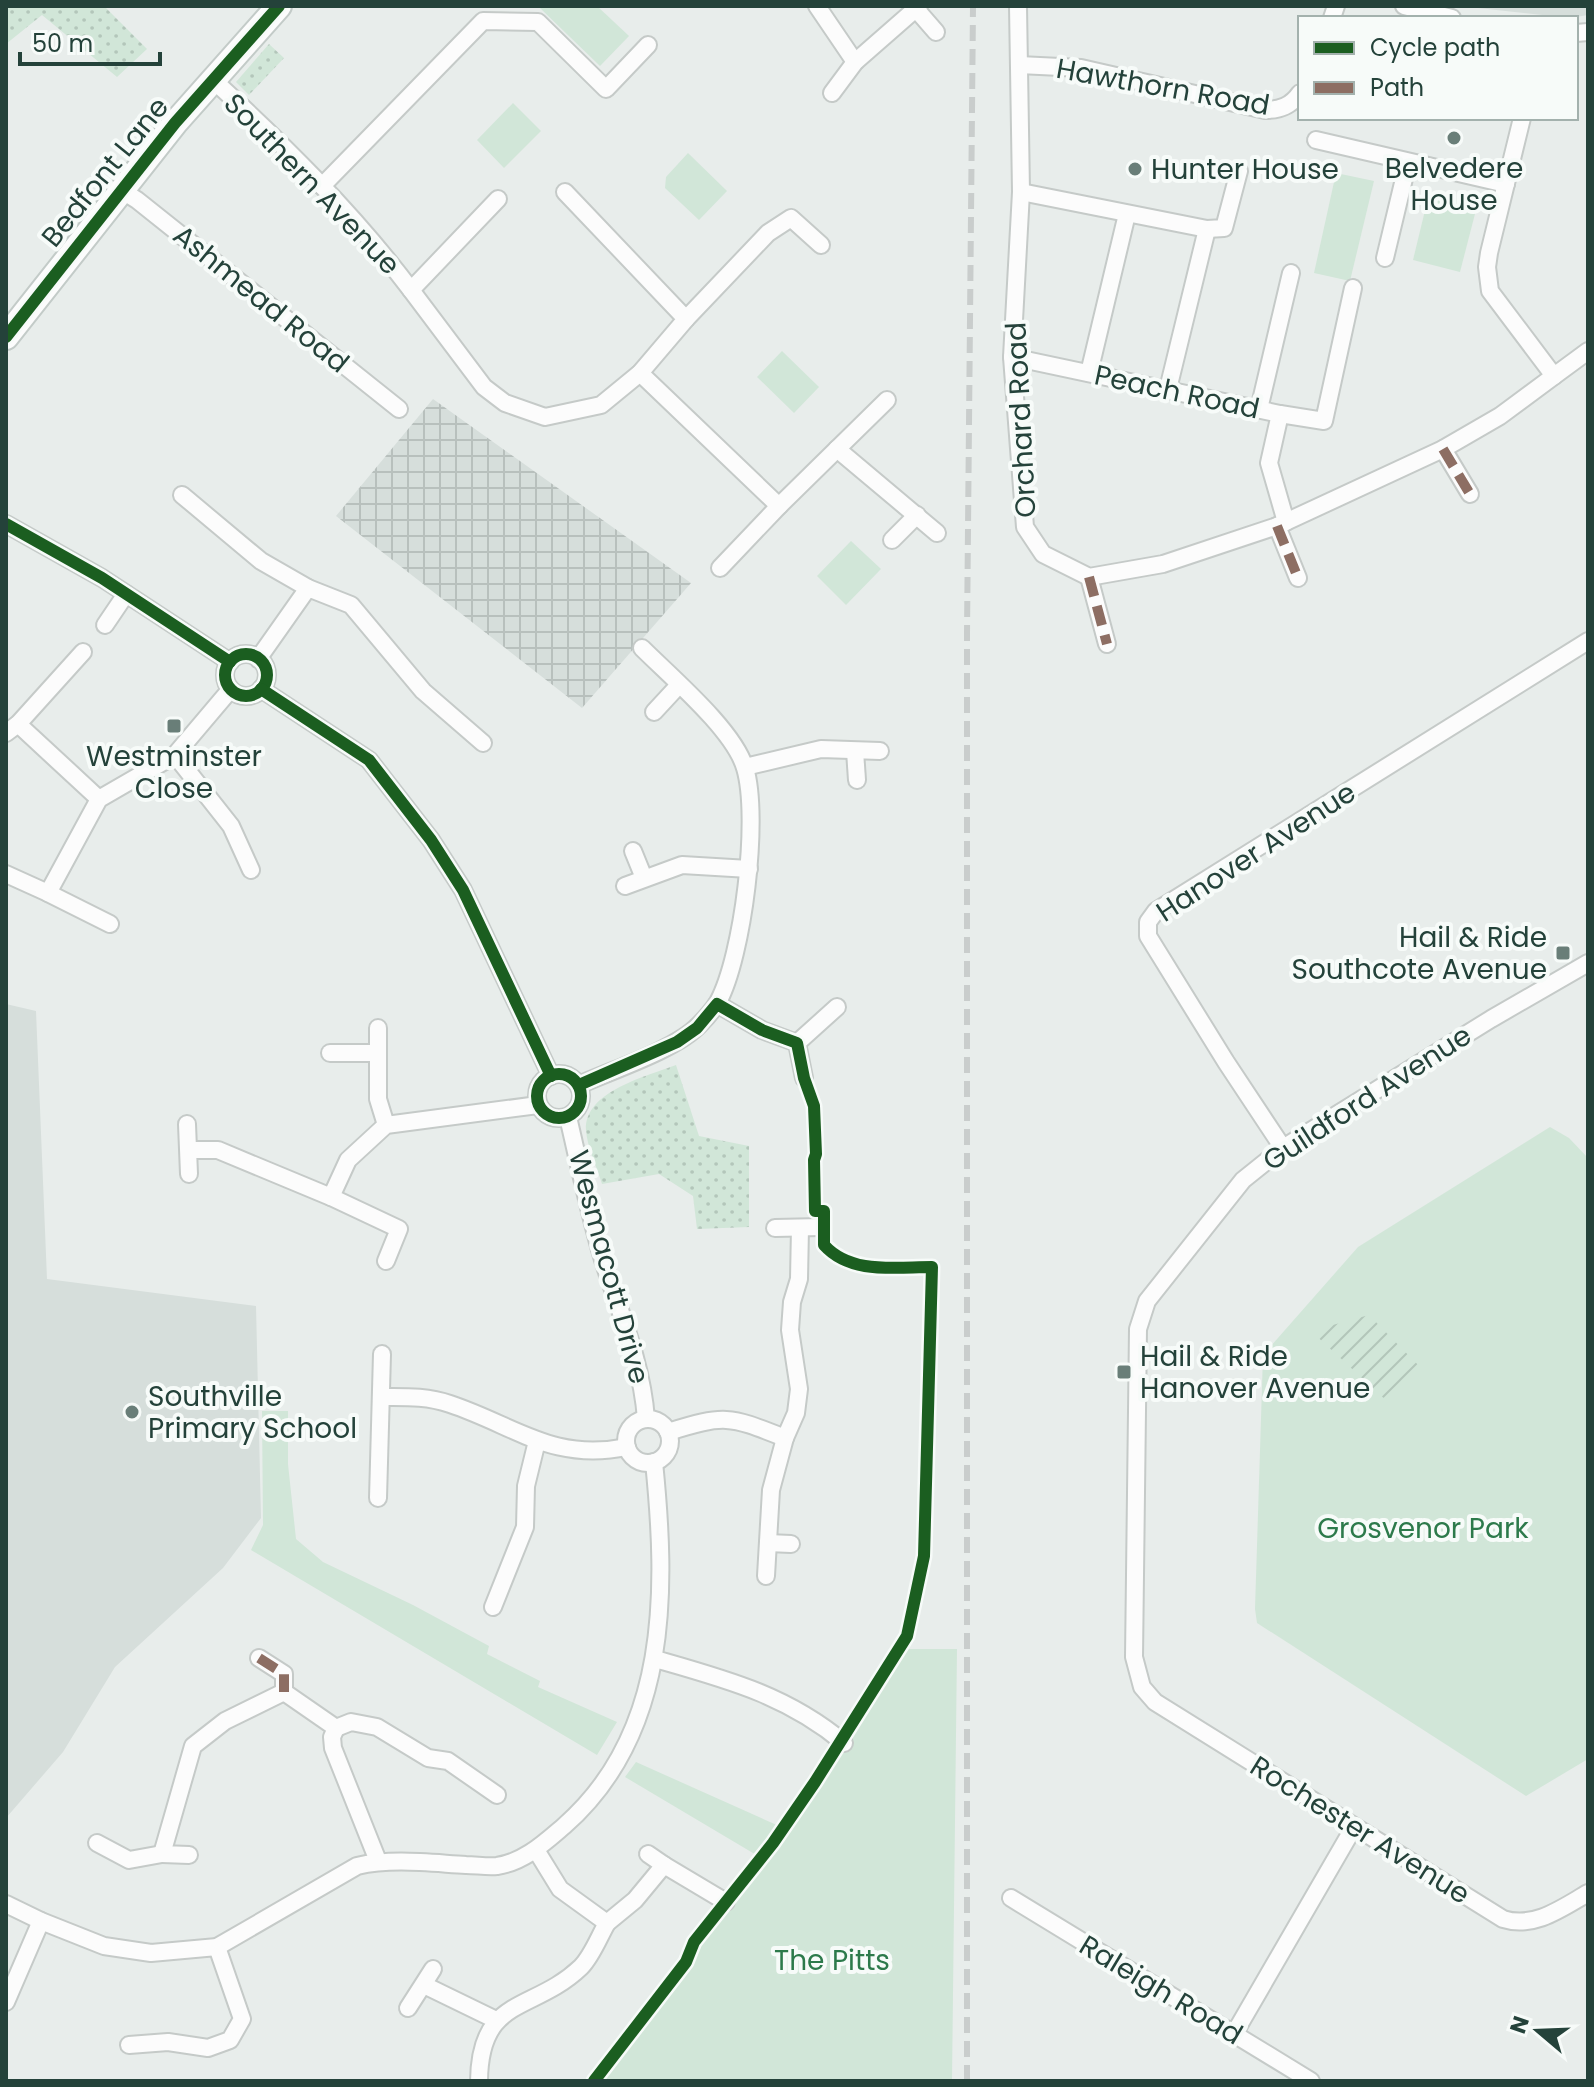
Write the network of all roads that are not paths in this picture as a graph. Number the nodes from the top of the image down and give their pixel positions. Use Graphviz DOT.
graph roads {
  1 [pos="279,6"];
  2 [pos="817,6"];
  3 [pos="1018,6"];
  4 [pos="1404,6"];
  5 [pos="918,8"];
  6 [pos="1444,16"];
  7 [pos="936,32"];
  8 [pos="648,45"];
  9 [pos="855,62"];
  10 [pos="1019,65"];
  11 [pos="212,79"];
  12 [pos="832,93"];
  13 [pos="1298,95"];
  14 [pos="1522,120"];
  15 [pos="1316,140"];
  16 [pos="1408,162"];
  17 [pos="1239,171"];
  18 [pos="1506,184"];
  19 [pos="322,186"];
  20 [pos="121,190"];
  21 [pos="565,192"];
  22 [pos="1021,192"];
  23 [pos="498,199"];
  24 [pos="1127,214"];
  25 [pos="1207,229"];
  26 [pos="821,245"];
  27 [pos="1385,258"];
  28 [pos="1291,273"];
  29 [pos="1353,288"];
  30 [pos="411,290"];
  31 [pos="686,319"];
  32 [pos="6,337"];
  33 [pos="1588,351"];
  34 [pos="1012,357"];
  35 [pos="640,373"];
  36 [pos="1089,373"];
  37 [pos="1554,376"];
  38 [pos="1168,389"];
  39 [pos="887,400"];
  40 [pos="399,409"];
  41 [pos="1259,409"];
  42 [pos="1280,414"];
  43 [pos="837,449"];
  44 [pos="1443,449"];
  45 [pos="1470,494"];
  46 [pos="182,495"];
  47 [pos="779,506"];
  48 [pos="917,515"];
  49 [pos="6,524"];
  50 [pos="1282,524"];
  51 [pos="937,533"];
  52 [pos="892,540"];
  53 [pos="720,568"];
  54 [pos="1089,577"];
  55 [pos="1298,578"];
  56 [pos="308,588"];
  57 [pos="126,594"];
  58 [pos="105,625"];
  59 [pos="1588,641"];
  60 [pos="1107,644"];
  61 [pos="642,648"];
  62 [pos="83,652"];
  63 [pos="258,659"];
  64 [pos="230,662"];
  65 [pos="679,685"];
  66 [pos="261,689"];
  67 [pos="230,690"];
  68 [pos="654,712"];
  69 [pos="12,728"];
  70 [pos="483,743"];
  71 [pos="855,751"];
  72 [pos="880,751"];
  73 [pos="175,755"];
  74 [pos="745,767"];
  75 [pos="857,780"];
  76 [pos="99,799"];
  77 [pos="633,851"];
  78 [pos="749,869"];
  79 [pos="251,870"];
  80 [pos="6,874"];
  81 [pos="644,878"];
  82 [pos="625,886"];
  83 [pos="48,893"];
  84 [pos="110,924"];
  85 [pos="1588,963"];
  86 [pos="717,1004"];
  87 [pos="837,1007"];
  88 [pos="378,1028"];
  89 [pos="797,1043"];
  90 [pos="330,1053"];
  91 [pos="376,1053"];
  92 [pos="551,1076"];
  93 [pos="804,1078"];
  94 [pos="579,1085"];
  95 [pos="538,1105"];
  96 [pos="568,1117"];
  97 [pos="187,1124"];
  98 [pos="386,1125"];
  99 [pos="1283,1148"];
  100 [pos="189,1150"];
  101 [pos="189,1174"];
  102 [pos="331,1197"];
  103 [pos="821,1227"];
  104 [pos="775,1228"];
  105 [pos="800,1228"];
  106 [pos="386,1261"];
  107 [pos="382,1354"];
  108 [pos="382,1397"];
  109 [pos="646,1419"];
  110 [pos="668,1432"];
  111 [pos="785,1438"];
  112 [pos="537,1441"];
  113 [pos="627,1447"];
  114 [pos="654,1462"];
  115 [pos="378,1498"];
  116 [pos="768,1543"];
  117 [pos="791,1544"];
  118 [pos="766,1576"];
  119 [pos="493,1607"];
  120 [pos="259,1658"];
  121 [pos="655,1659"];
  122 [pos="1142,1687"];
  123 [pos="284,1692"];
  124 [pos="336,1728"];
  125 [pos="844,1743"];
  126 [pos="497,1795"];
  127 [pos="1354,1827"];
  128 [pos="97,1843"];
  129 [pos="536,1850"];
  130 [pos="162,1854"];
  131 [pos="648,1854"];
  132 [pos="189,1855"];
  133 [pos="378,1861"];
  134 [pos="664,1865"];
  135 [pos="1588,1893"];
  136 [pos="1011,1898"];
  137 [pos="726,1902"];
  138 [pos="6,1904"];
  139 [pos="41,1921"];
  140 [pos="607,1923"];
  141 [pos="217,1947"];
  142 [pos="433,1969"];
  143 [pos="424,1985"];
  144 [pos="7,1997"];
  145 [pos="408,2008"];
  146 [pos="496,2020"];
  147 [pos="1234,2034"];
  148 [pos="129,2045"];
  149 [pos="479,2081"];
  150 [pos="1311,2081"];
  1 -- 11 [label="main road, Bedfont Lane"];
  2 -- 9 [label="street"];
  3 -- 10 [label="street, Orchard Road"];
  4 -- 6 [label="street"];
  5 -- 7 [label="street"];
  5 -- 9 [label="street"];
  8 -- 19 [label="street"];
  9 -- 12 [label="street"];
  10 -- 13 [label="street, Hawthorn Road"];
  10 -- 22 [label="street, Orchard Road"];
  11 -- 19 [label="street, Southern Avenue"];
  11 -- 20 [label="main road, Bedfont Lane"];
  14 -- 18 [label="street"];
  15 -- 16 [label="street"];
  16 -- 18 [label="street"];
  16 -- 27 [label="street"];
  17 -- 25 [label="street"];
  18 -- 37 [label="street"];
  19 -- 30 [label="street, Southern Avenue"];
  20 -- 32 [label="main road, Bedfont Lane"];
  20 -- 40 [label="street, Ashmead Road"];
  21 -- 31 [label="street"];
  22 -- 24 [label="street"];
  22 -- 34 [label="street, Orchard Road"];
  23 -- 30 [label="street, Southern Avenue"];
  24 -- 25 [label="street"];
  24 -- 36 [label="street"];
  25 -- 38 [label="street"];
  26 -- 31 [label="street, Southern Avenue"];
  28 -- 41 [label="street"];
  29 -- 42 [label="street"];
  30 -- 35 [label="street, Southern Avenue"];
  31 -- 35 [label="street, Southern Avenue"];
  33 -- 37 [label="street"];
  34 -- 36 [label="street, Peach Road"];
  34 -- 54 [label="street, Orchard Road"];
  35 -- 47 [label="street"];
  36 -- 38 [label="street, Peach Road"];
  37 -- 44 [label="street"];
  38 -- 41 [label="street, Peach Road"];
  39 -- 43 [label="street"];
  41 -- 42 [label="street, Peach Road"];
  42 -- 50 [label="street, Peach Road"];
  43 -- 47 [label="street"];
  43 -- 48 [label="street"];
  44 -- 45 [label="street"];
  44 -- 50 [label="street"];
  46 -- 56 [label="street"];
  47 -- 53 [label="street"];
  48 -- 51 [label="street"];
  48 -- 52 [label="street"];
  49 -- 57 [label="street"];
  50 -- 54 [label="street"];
  50 -- 55 [label="street, Peach Road"];
  54 -- 60 [label="street"];
  56 -- 63 [label="street"];
  56 -- 70 [label="street"];
  57 -- 58 [label="street"];
  57 -- 64 [label="street"];
  59 -- 99 [label="street, Hanover Avenue"];
  61 -- 65 [label="street"];
  62 -- 69 [label="street"];
  63 -- 64 [label="street"];
  63 -- 66 [label="street"];
  64 -- 67 [label="street"];
  65 -- 68 [label="street"];
  65 -- 74 [label="street"];
  66 -- 67 [label="street"];
  66 -- 92 [label="street"];
  67 -- 73 [label="street"];
  69 -- 76 [label="street"];
  71 -- 72 [label="street"];
  71 -- 74 [label="street"];
  71 -- 75 [label="street"];
  73 -- 76 [label="street"];
  73 -- 79 [label="street"];
  74 -- 78 [label="street"];
  76 -- 83 [label="street"];
  77 -- 81 [label="street"];
  78 -- 81 [label="street"];
  78 -- 86 [label="street"];
  80 -- 83 [label="street"];
  81 -- 82 [label="street"];
  83 -- 84 [label="street"];
  85 -- 99 [label="street, Guildford Avenue"];
  86 -- 89 [label="street"];
  86 -- 94 [label="street"];
  87 -- 89 [label="street"];
  88 -- 91 [label="street"];
  89 -- 93 [label="street"];
  90 -- 91 [label="street"];
  91 -- 98 [label="street"];
  92 -- 94 [label="street"];
  92 -- 95 [label="street"];
  94 -- 96 [label="street"];
  95 -- 96 [label="street"];
  95 -- 98 [label="street"];
  96 -- 109 [label="street, Wesmacott Drive"];
  97 -- 100 [label="street"];
  98 -- 102 [label="street"];
  99 -- 122 [label="street, Guildford Avenue"];
  100 -- 101 [label="street"];
  100 -- 102 [label="street"];
  102 -- 106 [label="street"];
  103 -- 105 [label="street"];
  104 -- 105 [label="street"];
  105 -- 111 [label="street"];
  107 -- 108 [label="street"];
  108 -- 112 [label="street"];
  108 -- 115 [label="street"];
  109 -- 110 [label="street"];
  109 -- 113 [label="street"];
  110 -- 111 [label="street"];
  110 -- 114 [label="street"];
  111 -- 116 [label="street"];
  112 -- 113 [label="street"];
  112 -- 119 [label="street"];
  113 -- 114 [label="street"];
  114 -- 121 [label="street"];
  116 -- 117 [label="street"];
  116 -- 118 [label="street"];
  120 -- 123 [label="street"];
  121 -- 125 [label="street"];
  121 -- 129 [label="street"];
  122 -- 127 [label="street, Rochester Avenue"];
  123 -- 124 [label="street"];
  123 -- 130 [label="street"];
  124 -- 126 [label="street"];
  124 -- 133 [label="street"];
  127 -- 135 [label="street, Rochester Avenue"];
  127 -- 147 [label="street"];
  128 -- 130 [label="street"];
  129 -- 133 [label="street"];
  129 -- 140 [label="street"];
  130 -- 132 [label="street"];
  131 -- 134 [label="street"];
  133 -- 141 [label="street"];
  134 -- 137 [label="street"];
  134 -- 140 [label="street"];
  136 -- 147 [label="street, Raleigh Road"];
  138 -- 139 [label="street"];
  139 -- 141 [label="street"];
  139 -- 144 [label="street"];
  140 -- 146 [label="street"];
  141 -- 148 [label="street"];
  142 -- 143 [label="street"];
  143 -- 145 [label="street"];
  143 -- 146 [label="street"];
  146 -- 149 [label="street"];
  147 -- 150 [label="street, Raleigh Road"];
}
